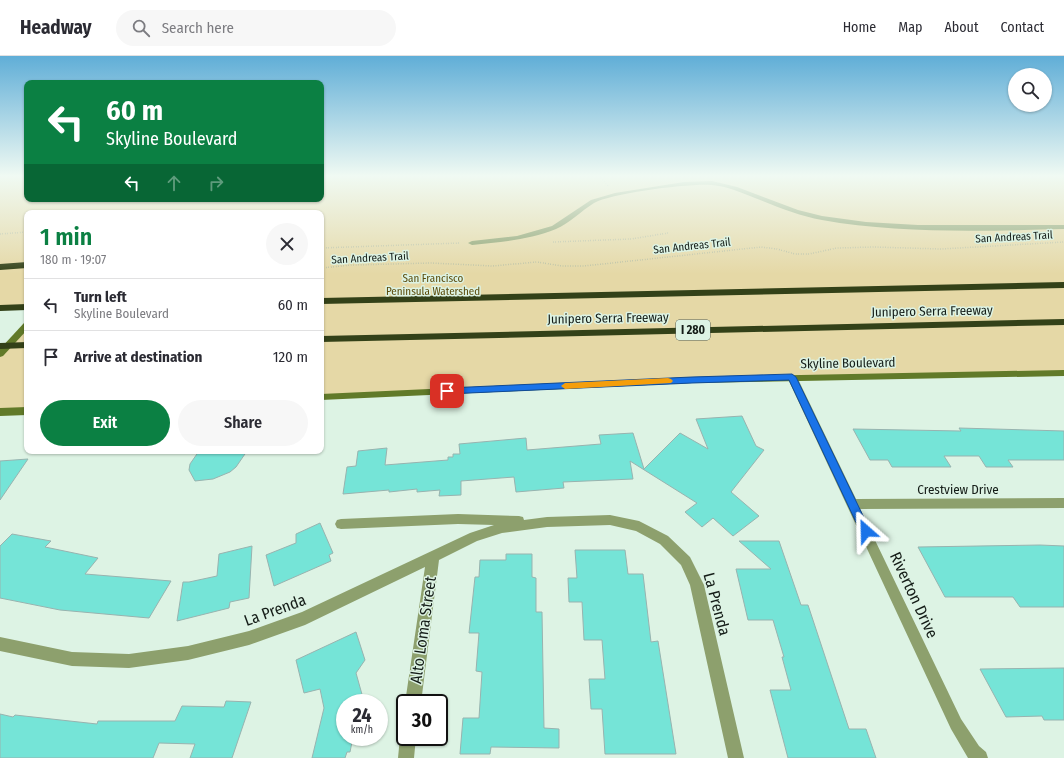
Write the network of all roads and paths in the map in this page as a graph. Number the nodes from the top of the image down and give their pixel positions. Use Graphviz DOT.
graph roads {
  1 [pos="581,209"];
  2 [pos="788,209"];
  3 [pos="1064,227"];
  4 [pos="24,232"];
  5 [pos="0,234"];
  6 [pos="1064,242"];
  7 [pos="472,243"];
  8 [pos="24,265"];
  9 [pos="0,267"];
  10 [pos="324,268"];
  11 [pos="1064,285"];
  12 [pos="324,301"];
  13 [pos="24,307"];
  14 [pos="0,308"];
  15 [pos="1064,322"];
  16 [pos="24,328"];
  17 [pos="324,338"];
  18 [pos="24,345"];
  19 [pos="0,346"];
  20 [pos="0,354"];
  21 [pos="1064,373"];
  22 [pos="792,377"];
  23 [pos="324,397"];
  24 [pos="24,411"];
  25 [pos="0,412"];
  26 [pos="1064,503"];
  27 [pos="852,504"];
  28 [pos="547,522"];
  29 [pos="340,524"];
  30 [pos="433,556"];
  31 [pos="0,644"];
  32 [pos="414,694"];
  33 [pos="407,746"];
  34 [pos="406,758"];
  35 [pos="736,758"];
  36 [pos="980,758"];
  1 -- 7 [label="street"];
  2 -- 3 [label="street"];
  4 -- 5 [label="path"];
  6 -- 10 [label="path, San Andreas Trail"];
  8 -- 9 [label="highway"];
  11 -- 12 [label="highway, Junipero Serra Freeway"];
  13 -- 14 [label="highway"];
  15 -- 17 [label="highway, Junipero Serra Freeway / I 280"];
  16 -- 20 [label="main road"];
  18 -- 19 [label="highway"];
  21 -- 22 [label="main road, Skyline Boulevard"];
  22 -- 23 [label="main road, Skyline Boulevard"];
  22 -- 27 [label="street, Riverton Drive"];
  24 -- 25 [label="main road"];
  26 -- 27 [label="street, Crestview Drive"];
  27 -- 36 [label="street, Riverton Drive"];
  28 -- 29 [label="street, La Prenda"];
  28 -- 30 [label="street, La Prenda"];
  28 -- 35 [label="street, La Prenda"];
  30 -- 31 [label="street, La Prenda"];
  30 -- 32 [label="street, Alto Loma Street"];
  33 -- 34 [label="street"];
}
